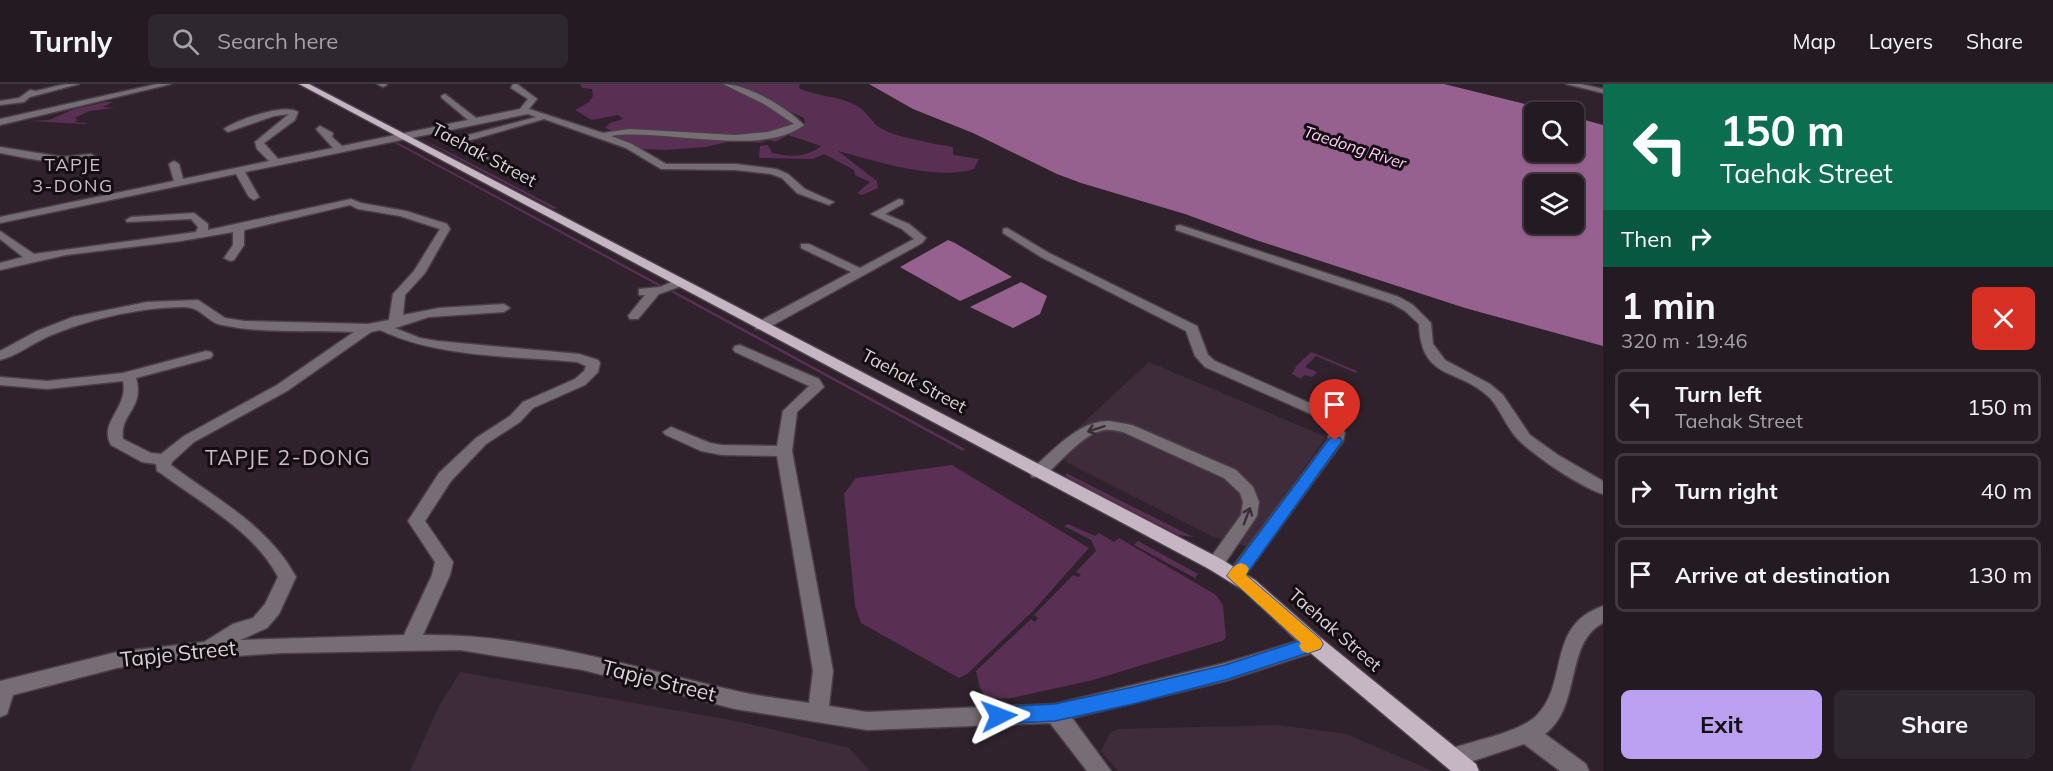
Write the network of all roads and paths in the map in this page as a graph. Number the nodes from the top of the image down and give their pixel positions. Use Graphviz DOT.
graph roads {
  1 [pos="75,84"];
  2 [pos="167,84"];
  3 [pos="303,84"];
  4 [pos="727,84"];
  5 [pos="1570,84"];
  6 [pos="514,86"];
  7 [pos="38,89"];
  8 [pos="1603,91"];
  9 [pos="445,96"];
  10 [pos="28,100"];
  11 [pos="0,103"];
  12 [pos="80,104"];
  13 [pos="524,111"];
  14 [pos="542,116"];
  15 [pos="474,121"];
  16 [pos="0,122"];
  17 [pos="228,129"];
  18 [pos="320,129"];
  19 [pos="401,136"];
  20 [pos="604,136"];
  21 [pos="756,136"];
  22 [pos="771,142"];
  23 [pos="340,149"];
  24 [pos="0,150"];
  25 [pos="91,157"];
  26 [pos="485,157"];
  27 [pos="276,162"];
  28 [pos="174,164"];
  29 [pos="239,170"];
  30 [pos="179,183"];
  31 [pos="254,197"];
  32 [pos="829,202"];
  33 [pos="899,202"];
  34 [pos="14,205"];
  35 [pos="0,213"];
  36 [pos="131,219"];
  37 [pos="0,220"];
  38 [pos="1180,228"];
  39 [pos="238,229"];
  40 [pos="1007,231"];
  41 [pos="0,234"];
  42 [pos="201,235"];
  43 [pos="805,246"];
  44 [pos="30,257"];
  45 [pos="230,258"];
  46 [pos="0,267"];
  47 [pos="860,272"];
  48 [pos="678,283"];
  49 [pos="504,308"];
  50 [pos="634,316"];
  51 [pos="390,326"];
  52 [pos="761,326"];
  53 [pos="368,328"];
  54 [pos="740,350"];
  55 [pos="4,351"];
  56 [pos="206,355"];
  57 [pos="129,376"];
  58 [pos="0,381"];
  59 [pos="671,432"];
  60 [pos="784,451"];
  61 [pos="164,460"];
  62 [pos="1038,473"];
  63 [pos="1603,488"];
  64 [pos="1215,564"];
  65 [pos="1235,576"];
  66 [pos="1603,614"];
  67 [pos="410,643"];
  68 [pos="1314,644"];
  69 [pos="209,649"];
  70 [pos="2,695"];
  71 [pos="1055,712"];
  72 [pos="818,713"];
  73 [pos="1527,733"];
  74 [pos="1460,765"];
  75 [pos="1100,771"];
  76 [pos="1578,771"];
  1 -- 10 [label="street"];
  2 -- 12 [label="street"];
  3 -- 19 [label="main road, Taehak Street"];
  4 -- 21 [label="street"];
  5 -- 8 [label="street"];
  6 -- 13 [label="street"];
  7 -- 10 [label="street"];
  9 -- 15 [label="street"];
  10 -- 11 [label="street"];
  10 -- 12 [label="street"];
  12 -- 16 [label="street"];
  13 -- 14 [label="street"];
  13 -- 15 [label="street"];
  14 -- 20 [label="street"];
  14 -- 26 [label="street"];
  15 -- 19 [label="street"];
  17 -- 27 [label="street"];
  18 -- 23 [label="street"];
  19 -- 23 [label="street"];
  19 -- 48 [label="main road, Taehak Street"];
  20 -- 21 [label="street"];
  20 -- 32 [label="street"];
  21 -- 22 [label="street"];
  23 -- 27 [label="street"];
  24 -- 25 [label="street"];
  27 -- 29 [label="street"];
  28 -- 30 [label="street"];
  29 -- 30 [label="street"];
  29 -- 31 [label="street"];
  30 -- 37 [label="street"];
  33 -- 47 [label="street"];
  34 -- 35 [label="street"];
  36 -- 42 [label="street"];
  38 -- 63 [label="street"];
  39 -- 42 [label="street"];
  39 -- 45 [label="street"];
  39 -- 51 [label="street"];
  40 -- 65 [label="street"];
  41 -- 44 [label="street"];
  42 -- 44 [label="street"];
  43 -- 47 [label="street"];
  44 -- 46 [label="street"];
  47 -- 52 [label="street"];
  48 -- 50 [label="street"];
  48 -- 52 [label="main road, Taehak Street"];
  49 -- 51 [label="street"];
  51 -- 53 [label="street"];
  51 -- 67 [label="street"];
  52 -- 62 [label="main road, Taehak Street"];
  53 -- 55 [label="street"];
  53 -- 61 [label="street"];
  54 -- 60 [label="street"];
  56 -- 57 [label="street"];
  57 -- 58 [label="street"];
  57 -- 61 [label="street"];
  59 -- 60 [label="street"];
  60 -- 72 [label="street"];
  61 -- 69 [label="street"];
  62 -- 64 [label="main road, Taehak Street"];
  64 -- 62 [label="street, one-way"];
  64 -- 65 [label="main road, Taehak Street"];
  65 -- 68 [label="main road, Taehak Street"];
  66 -- 73 [label="street"];
  67 -- 69 [label="street, Tapje Street"];
  67 -- 72 [label="street, Tapje Street"];
  68 -- 71 [label="street, Tapje Street"];
  68 -- 74 [label="main road, Taehak Street"];
  69 -- 70 [label="street, Tapje Street"];
  71 -- 72 [label="street, Tapje Street"];
  71 -- 75 [label="street"];
  73 -- 74 [label="street"];
  73 -- 76 [label="street"];
}
